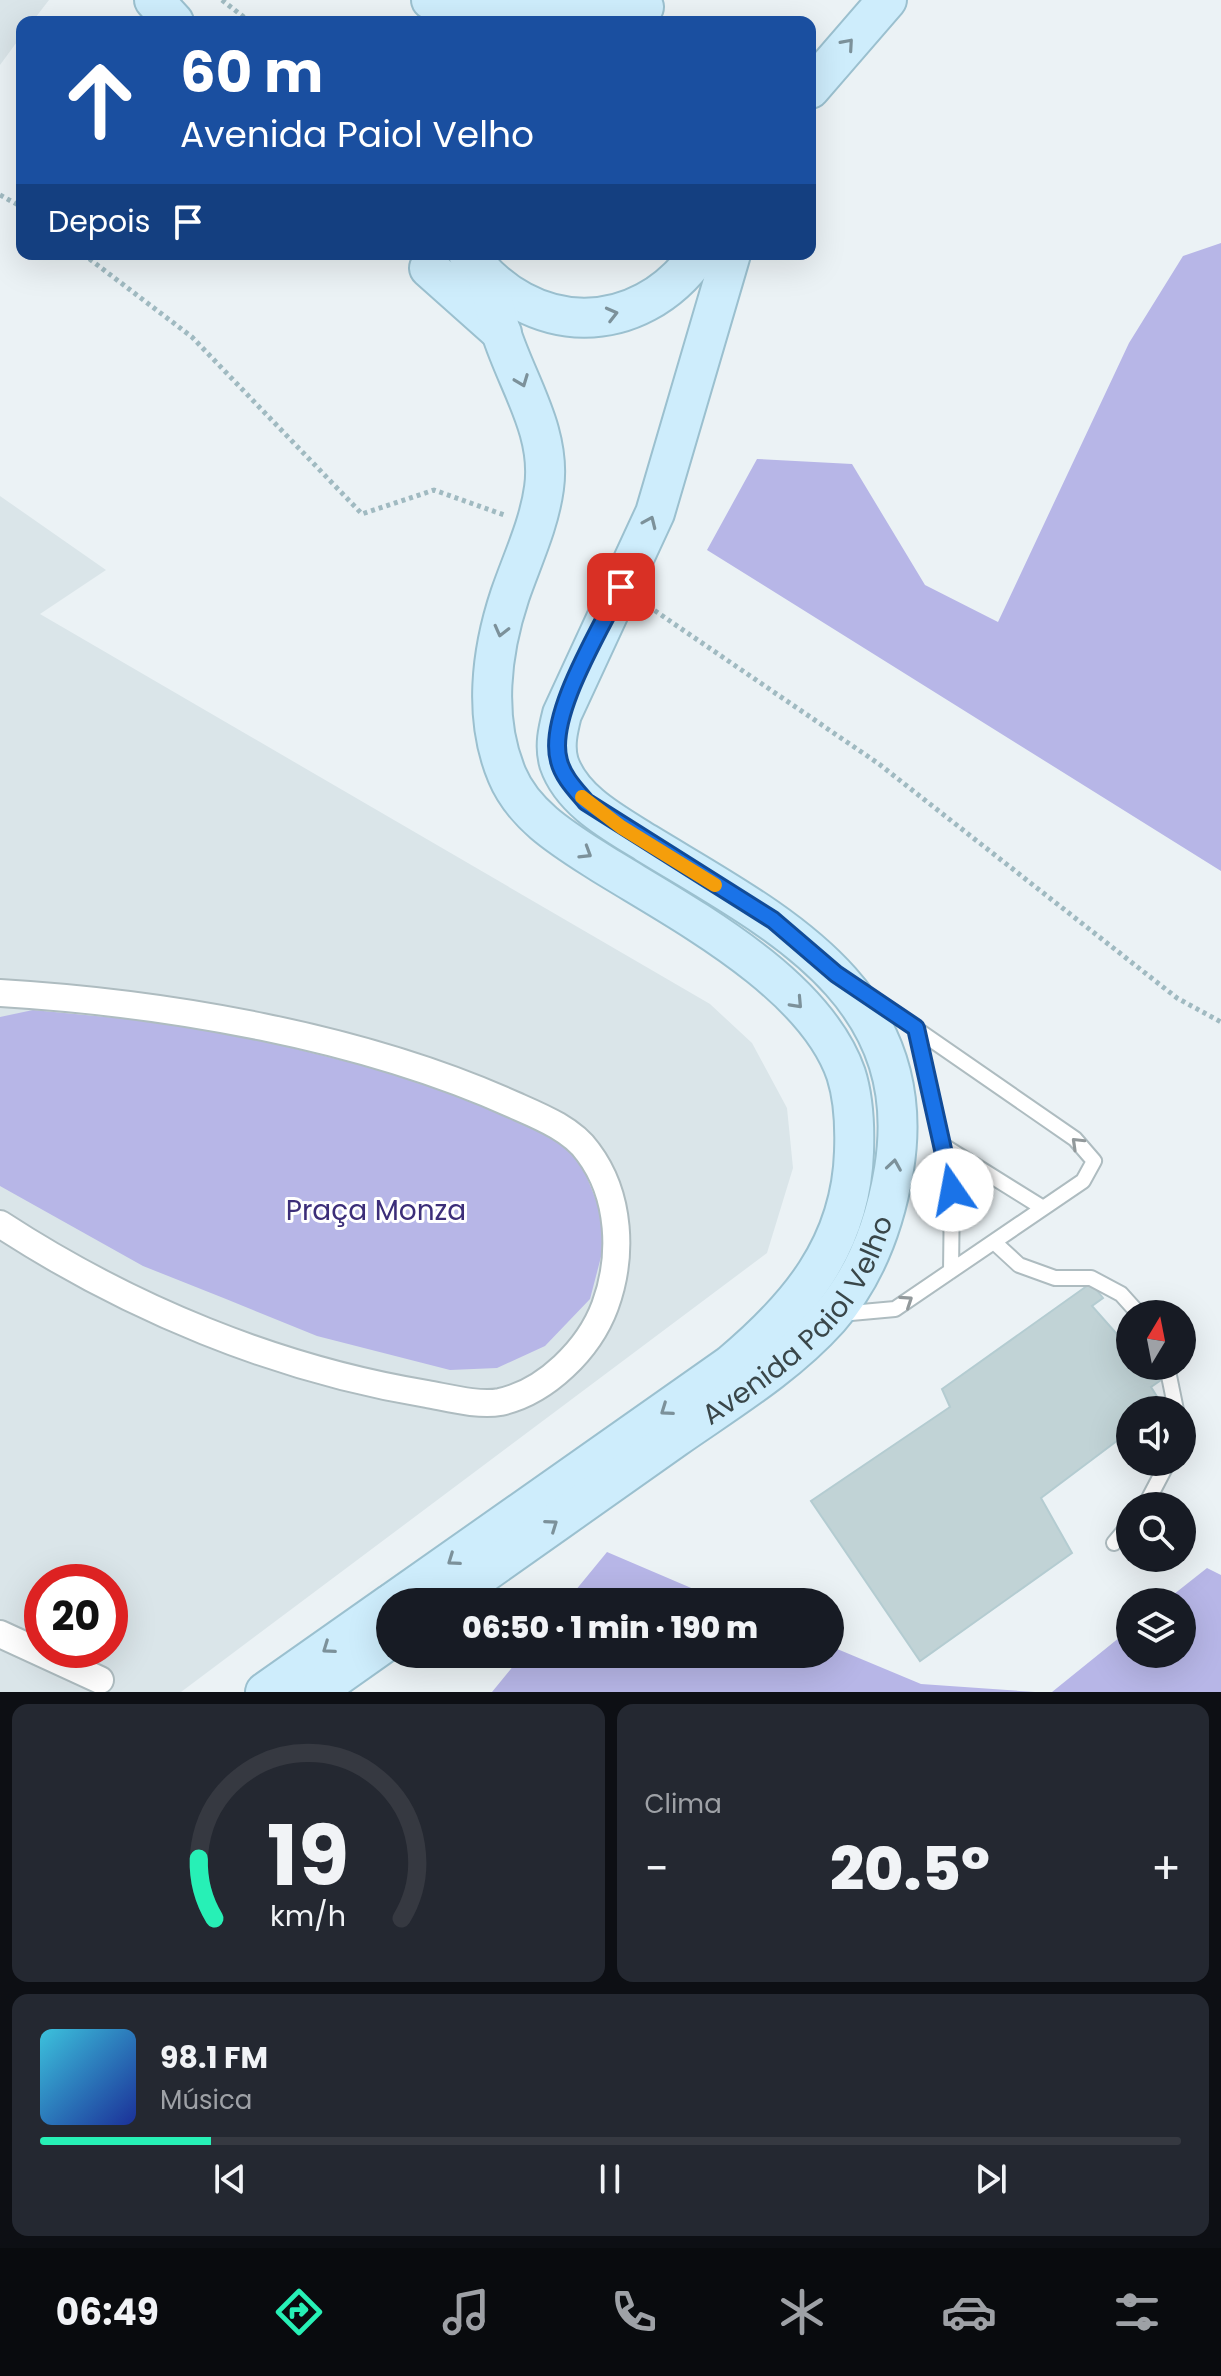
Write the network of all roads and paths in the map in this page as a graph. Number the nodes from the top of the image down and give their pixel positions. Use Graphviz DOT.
graph roads {
  1 [pos="154,0"];
  2 [pos="222,0"];
  3 [pos="431,0"];
  4 [pos="887,0"];
  5 [pos="645,10"];
  6 [pos="169,16"];
  7 [pos="242,16"];
  8 [pos="527,16"];
  9 [pos="549,16"];
  10 [pos="816,82"];
  11 [pos="91,260"];
  12 [pos="717,260"];
  13 [pos="719,260"];
  14 [pos="418,261"];
  15 [pos="481,271"];
  16 [pos="502,333"];
  17 [pos="534,526"];
  18 [pos="621,587"];
  19 [pos="836,974"];
  20 [pos="0,993"];
  21 [pos="1221,1022"];
  22 [pos="916,1028"];
  23 [pos="942,1145"];
  24 [pos="1043,1208"];
  25 [pos="0,1224"];
  26 [pos="994,1242"];
  27 [pos="951,1271"];
  28 [pos="1126,1300"];
  29 [pos="832,1315"];
  30 [pos="1116,1541"];
  31 [pos="1114,1543"];
  32 [pos="413,1588"];
  33 [pos="463,1588"];
  34 [pos="376,1614"];
  35 [pos="0,1634"];
  36 [pos="376,1649"];
  37 [pos="100,1680"];
  38 [pos="265,1692"];
  39 [pos="315,1692"];
  1 -- 6 [label="main road"];
  2 -- 7 [label="path"];
  3 -- 8 [label="main road"];
  10 -- 4 [label="main road, one-way"];
  5 -- 9 [label="main road"];
  11 -- 17 [label="path"];
  15 -- 12 [label="main road, one-way"];
  18 -- 13 [label="main road, Avenida Paiol Velho, one-way"];
  14 -- 15 [label="main road"];
  14 -- 16 [label="main road"];
  15 -- 16 [label="main road, Avenida Paiol Velho"];
  16 -- 17 [label="main road, Avenida Paiol Velho, one-way"];
  17 -- 32 [label="main road, Avenida Paiol Velho, one-way"];
  18 -- 19 [label="main road, Avenida Paiol Velho"];
  18 -- 21 [label="path"];
  19 -- 22 [label="lane"];
  29 -- 19 [label="main road, Avenida Paiol Velho, one-way"];
  20 -- 25 [label="street"];
  22 -- 23 [label="lane"];
  24 -- 22 [label="lane, one-way"];
  23 -- 24 [label="lane"];
  23 -- 27 [label="lane"];
  24 -- 26 [label="lane"];
  26 -- 27 [label="lane"];
  26 -- 28 [label="lane"];
  29 -- 27 [label="lane, one-way"];
  33 -- 29 [label="main road, Avenida Paiol Velho, one-way"];
  30 -- 31 [label="lane"];
  34 -- 38 [label="main road, Avenida Paiol Velho, one-way"];
  35 -- 37 [label="street"];
  36 -- 39 [label="main road"];
}
